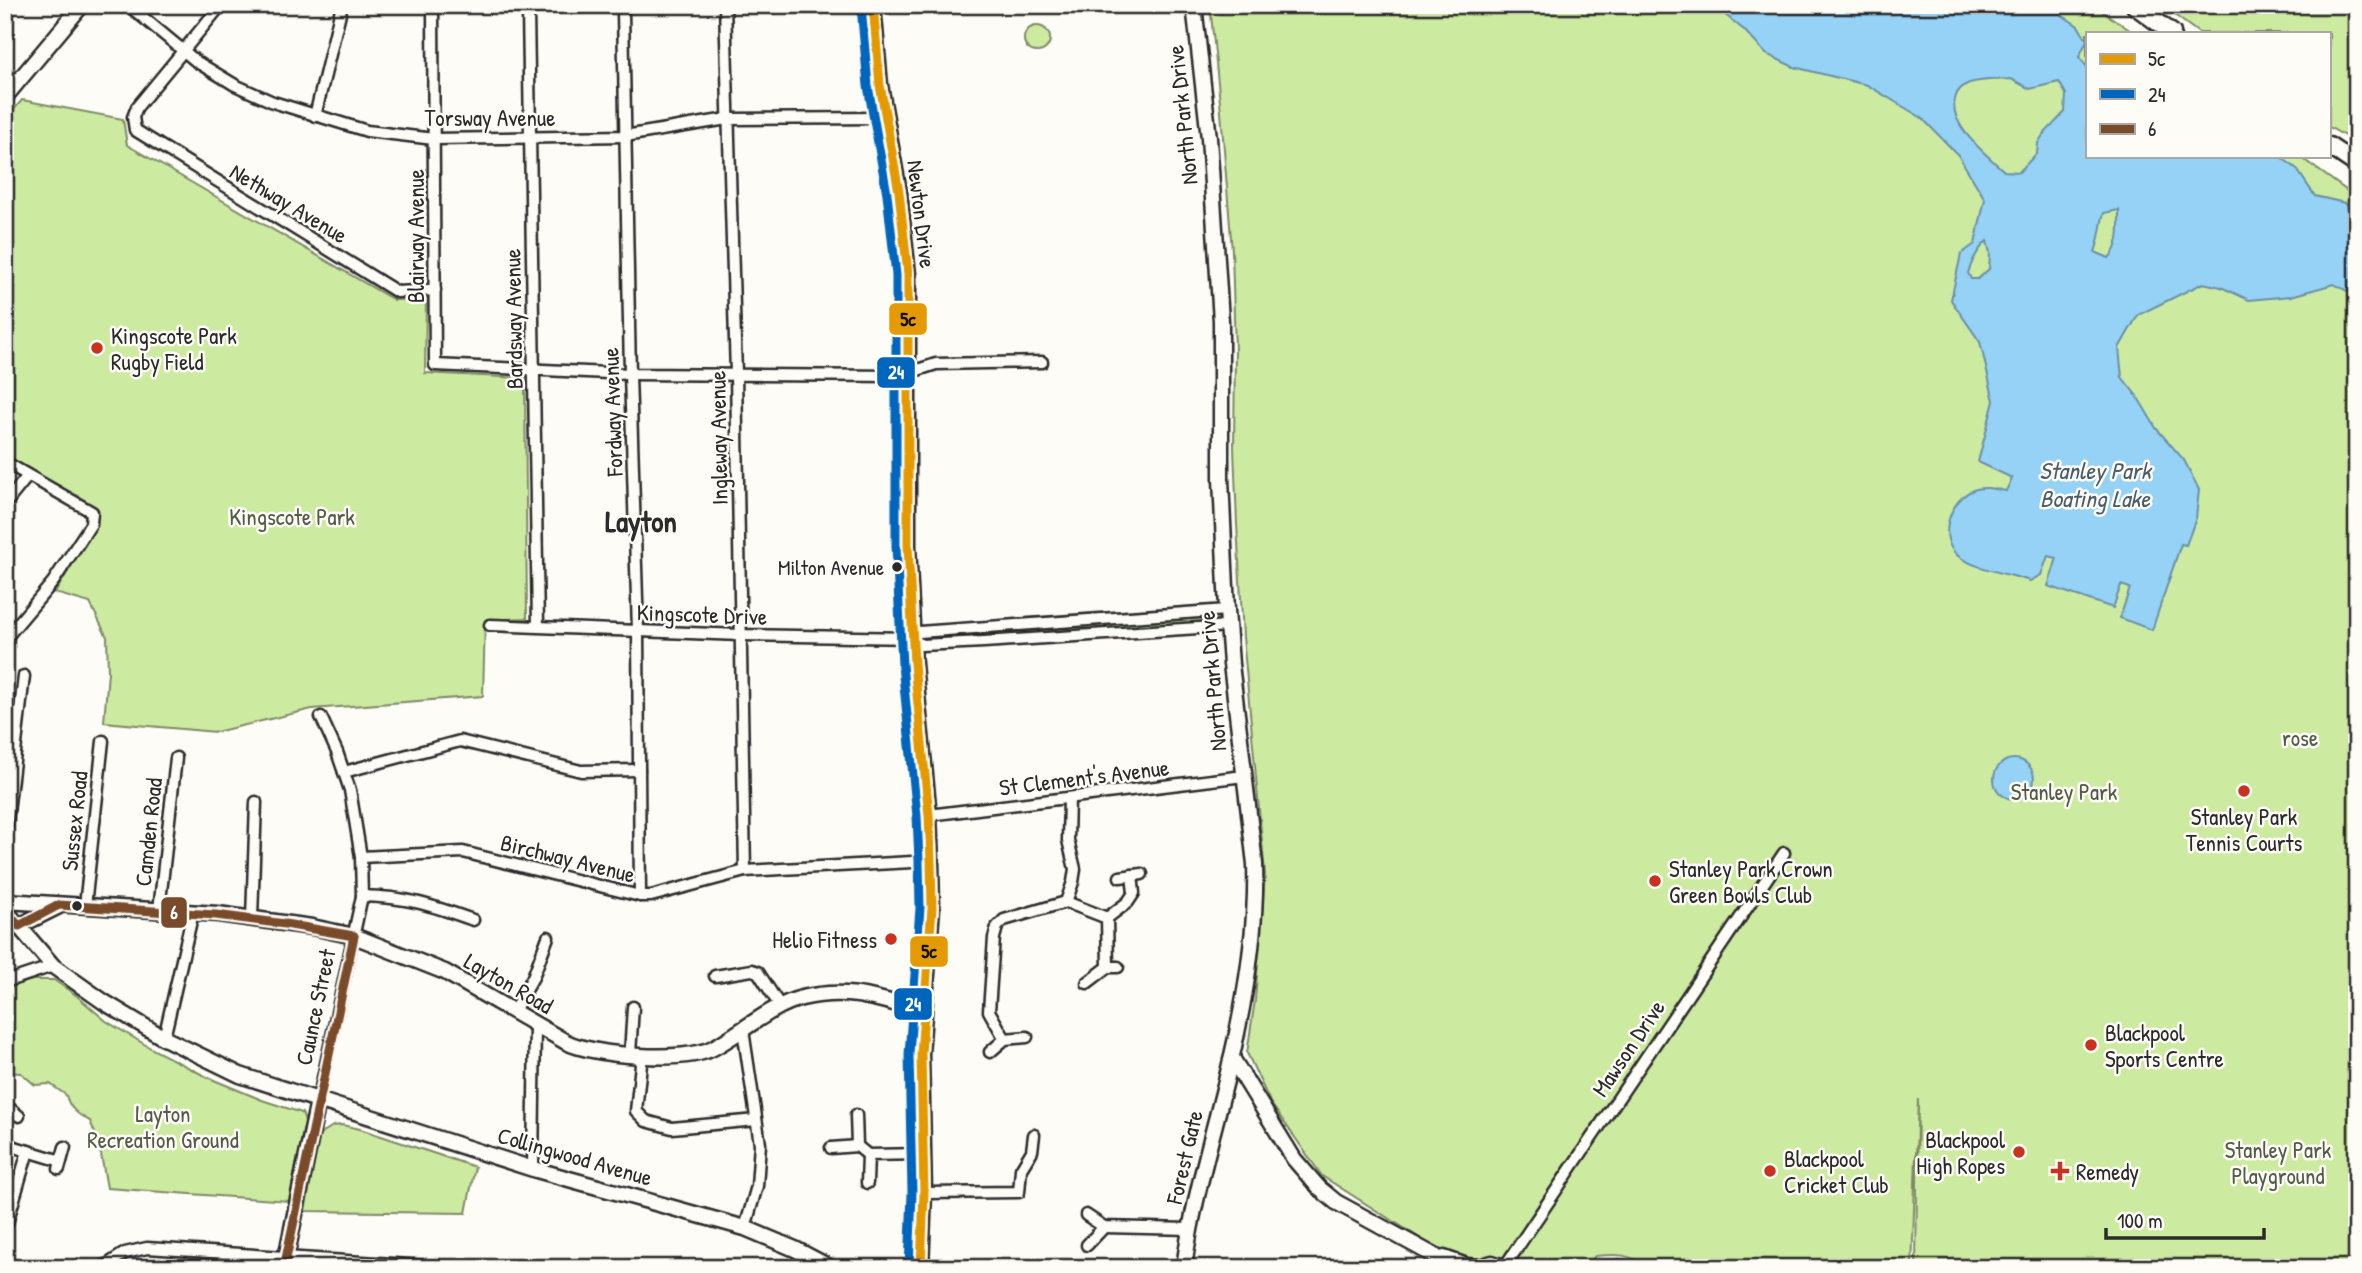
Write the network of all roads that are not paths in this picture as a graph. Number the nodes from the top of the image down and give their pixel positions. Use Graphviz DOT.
graph roads {
  1 [pos="82,5"];
  2 [pos="128,5"];
  3 [pos="221,5"];
  4 [pos="725,5"];
  5 [pos="873,5"];
  6 [pos="1194,5"];
  7 [pos="2134,5"];
  8 [pos="433,8"];
  9 [pos="341,9"];
  10 [pos="528,11"];
  11 [pos="623,11"];
  12 [pos="2171,32"];
  13 [pos="184,51"];
  14 [pos="5,97"];
  15 [pos="315,116"];
  16 [pos="885,118"];
  17 [pos="727,119"];
  18 [pos="625,136"];
  19 [pos="530,137"];
  20 [pos="434,139"];
  21 [pos="2330,147"];
  22 [pos="2357,165"];
  23 [pos="435,290"];
  24 [pos="1042,362"];
  25 [pos="533,369"];
  26 [pos="909,373"];
  27 [pos="630,374"];
  28 [pos="736,374"];
  29 [pos="5,462"];
  30 [pos="27,477"];
  31 [pos="5,504"];
  32 [pos="1227,610"];
  33 [pos="490,625"];
  34 [pos="538,626"];
  35 [pos="1229,626"];
  36 [pos="638,631"];
  37 [pos="740,635"];
  38 [pos="912,638"];
  39 [pos="5,639"];
  40 [pos="24,676"];
  41 [pos="321,717"];
  42 [pos="103,741"];
  43 [pos="176,758"];
  44 [pos="639,770"];
  45 [pos="344,772"];
  46 [pos="1244,776"];
  47 [pos="1069,798"];
  48 [pos="256,802"];
  49 [pos="929,815"];
  50 [pos="5,838"];
  51 [pos="1784,853"];
  52 [pos="360,857"];
  53 [pos="931,861"];
  54 [pos="745,871"];
  55 [pos="1120,877"];
  56 [pos="362,896"];
  57 [pos="640,896"];
  58 [pos="5,901"];
  59 [pos="1066,902"];
  60 [pos="60,905"];
  61 [pos="85,906"];
  62 [pos="5,910"];
  63 [pos="159,910"];
  64 [pos="193,912"];
  65 [pos="251,918"];
  66 [pos="1107,918"];
  67 [pos="473,920"];
  68 [pos="19,926"];
  69 [pos="354,936"];
  70 [pos="548,937"];
  71 [pos="53,966"];
  72 [pos="715,976"];
  73 [pos="5,982"];
  74 [pos="1087,983"];
  75 [pos="780,1006"];
  76 [pos="633,1007"];
  77 [pos="514,1011"];
  78 [pos="923,1011"];
  79 [pos="535,1024"];
  80 [pos="743,1030"];
  81 [pos="1027,1037"];
  82 [pos="164,1038"];
  83 [pos="1005,1039"];
  84 [pos="990,1052"];
  85 [pos="636,1054"];
  86 [pos="1231,1058"];
  87 [pos="318,1101"];
  88 [pos="13,1111"];
  89 [pos="856,1115"];
  90 [pos="5,1119"];
  91 [pos="756,1119"];
  92 [pos="1034,1135"];
  93 [pos="5,1144"];
  94 [pos="857,1146"];
  95 [pos="65,1147"];
  96 [pos="831,1148"];
  97 [pos="28,1151"];
  98 [pos="923,1154"];
  99 [pos="868,1155"];
  100 [pos="533,1169"];
  101 [pos="867,1183"];
  102 [pos="924,1193"];
  103 [pos="1086,1214"];
  104 [pos="1104,1227"];
  105 [pos="745,1228"];
  106 [pos="1190,1229"];
  107 [pos="5,1230"];
  108 [pos="1087,1245"];
  109 [pos="1435,1256"];
  110 [pos="285,1262"];
  111 [pos="1506,1267"];
  112 [pos="102,1268"];
  113 [pos="456,1268"];
  114 [pos="831,1268"];
  115 [pos="920,1268"];
  116 [pos="1184,1268"];
  117 [pos="1451,1268"];
  118 [pos="1477,1268"];
  119 [pos="1608,1268"];
  120 [pos="1628,1268"];
  1 -- 14 [label="street"];
  2 -- 13 [label="street, Torsway Avenue"];
  3 -- 13 [label="street"];
  4 -- 17 [label="street, Ingleway Avenue"];
  5 -- 16 [label="street, Newton Drive"];
  6 -- 32 [label="street, North Park Drive"];
  7 -- 12 [label="main road"];
  8 -- 20 [label="street, Blairway Avenue"];
  9 -- 15 [label="street"];
  10 -- 19 [label="street, Bardsway Avenue"];
  11 -- 18 [label="street, Fordway Avenue"];
  13 -- 15 [label="street, Torsway Avenue"];
  13 -- 23 [label="street, Nethway Avenue"];
  15 -- 20 [label="street, Torsway Avenue"];
  16 -- 17 [label="street, Torsway Avenue"];
  16 -- 26 [label="street, Newton Drive"];
  17 -- 18 [label="street, Torsway Avenue"];
  17 -- 28 [label="street, Ingleway Avenue"];
  18 -- 19 [label="street, Torsway Avenue"];
  18 -- 27 [label="street, Fordway Avenue"];
  19 -- 20 [label="street, Torsway Avenue"];
  19 -- 25 [label="street, Bardsway Avenue"];
  20 -- 23 [label="street, Blairway Avenue"];
  21 -- 22 [label="main road"];
  23 -- 25 [label="street, Blairway Avenue"];
  24 -- 26 [label="street"];
  25 -- 27 [label="street"];
  25 -- 34 [label="street, Bardsway Avenue"];
  26 -- 28 [label="street"];
  26 -- 38 [label="street, Newton Drive"];
  27 -- 28 [label="street"];
  27 -- 36 [label="street, Fordway Avenue"];
  28 -- 37 [label="street, Ingleway Avenue"];
  29 -- 30 [label="street"];
  30 -- 31 [label="street"];
  30 -- 39 [label="street"];
  32 -- 35 [label="street, North Park Drive"];
  32 -- 38 [label="street"];
  33 -- 34 [label="street, Kingscote Drive"];
  34 -- 36 [label="street, Kingscote Drive"];
  35 -- 38 [label="street"];
  35 -- 46 [label="street, North Park Drive"];
  36 -- 37 [label="street, Kingscote Drive"];
  36 -- 44 [label="street, Fordway Avenue"];
  37 -- 38 [label="street, Kingscote Drive"];
  37 -- 54 [label="street, Ingleway Avenue"];
  38 -- 49 [label="street, Newton Drive"];
  40 -- 50 [label="street"];
  41 -- 45 [label="street, Caunce Street"];
  42 -- 61 [label="street, Sussex Road"];
  43 -- 63 [label="street, Camden Road"];
  44 -- 45 [label="street"];
  44 -- 57 [label="street, Fordway Avenue"];
  45 -- 52 [label="street, Caunce Street"];
  46 -- 47 [label="street, St Clement's Avenue"];
  46 -- 86 [label="street, North Park Drive"];
  47 -- 49 [label="street, St Clement's Avenue"];
  47 -- 59 [label="street"];
  48 -- 65 [label="street"];
  49 -- 53 [label="street, Newton Drive"];
  51 -- 111 [label="street, Mawson Drive"];
  52 -- 56 [label="street, Caunce Street"];
  52 -- 57 [label="street, Birchway Avenue"];
  53 -- 54 [label="street, Birchway Avenue"];
  53 -- 78 [label="street, Newton Drive"];
  54 -- 57 [label="street, Birchway Avenue"];
  55 -- 66 [label="street"];
  56 -- 67 [label="street"];
  56 -- 69 [label="street, Caunce Street"];
  58 -- 60 [label="street, Layton Road"];
  59 -- 66 [label="street"];
  59 -- 83 [label="street"];
  60 -- 61 [label="street, Layton Road"];
  60 -- 68 [label="street, Layton Road"];
  61 -- 63 [label="street, Layton Road"];
  62 -- 68 [label="street"];
  63 -- 64 [label="street, Layton Road"];
  64 -- 65 [label="street, Layton Road"];
  64 -- 82 [label="street"];
  65 -- 69 [label="street, Layton Road"];
  66 -- 74 [label="street"];
  68 -- 71 [label="street, Collingwood Avenue"];
  69 -- 77 [label="street, Layton Road"];
  69 -- 87 [label="street, Caunce Street"];
  70 -- 77 [label="street"];
  71 -- 73 [label="street"];
  71 -- 82 [label="street, Collingwood Avenue"];
  72 -- 75 [label="street"];
  75 -- 78 [label="street, Layton Road"];
  75 -- 80 [label="street, Layton Road"];
  76 -- 85 [label="street"];
  77 -- 79 [label="street, Layton Road"];
  78 -- 98 [label="street, Newton Drive"];
  79 -- 85 [label="street, Layton Road"];
  79 -- 100 [label="street"];
  80 -- 85 [label="street, Layton Road"];
  80 -- 91 [label="street"];
  81 -- 83 [label="street"];
  82 -- 87 [label="street, Collingwood Avenue"];
  83 -- 84 [label="street"];
  85 -- 91 [label="street"];
  86 -- 106 [label="street, Forest Gate"];
  86 -- 109 [label="street"];
  87 -- 100 [label="street, Collingwood Avenue"];
  87 -- 110 [label="street, Caunce Street"];
  88 -- 90 [label="street"];
  89 -- 94 [label="street"];
  91 -- 105 [label="street"];
  92 -- 102 [label="street"];
  93 -- 97 [label="street"];
  94 -- 96 [label="street"];
  94 -- 99 [label="street"];
  95 -- 97 [label="street"];
  97 -- 107 [label="street"];
  98 -- 99 [label="street"];
  98 -- 102 [label="street, Newton Drive"];
  99 -- 101 [label="street"];
  100 -- 105 [label="street, Collingwood Avenue"];
  102 -- 115 [label="street, Newton Drive"];
  103 -- 104 [label="street"];
  104 -- 106 [label="street"];
  104 -- 108 [label="street"];
  105 -- 114 [label="street, Collingwood Avenue"];
  106 -- 116 [label="street, Forest Gate"];
  109 -- 117 [label="street"];
  109 -- 118 [label="street"];
  110 -- 112 [label="street"];
  110 -- 113 [label="street"];
  111 -- 118 [label="street"];
  119 -- 120 [label="street"];
}
